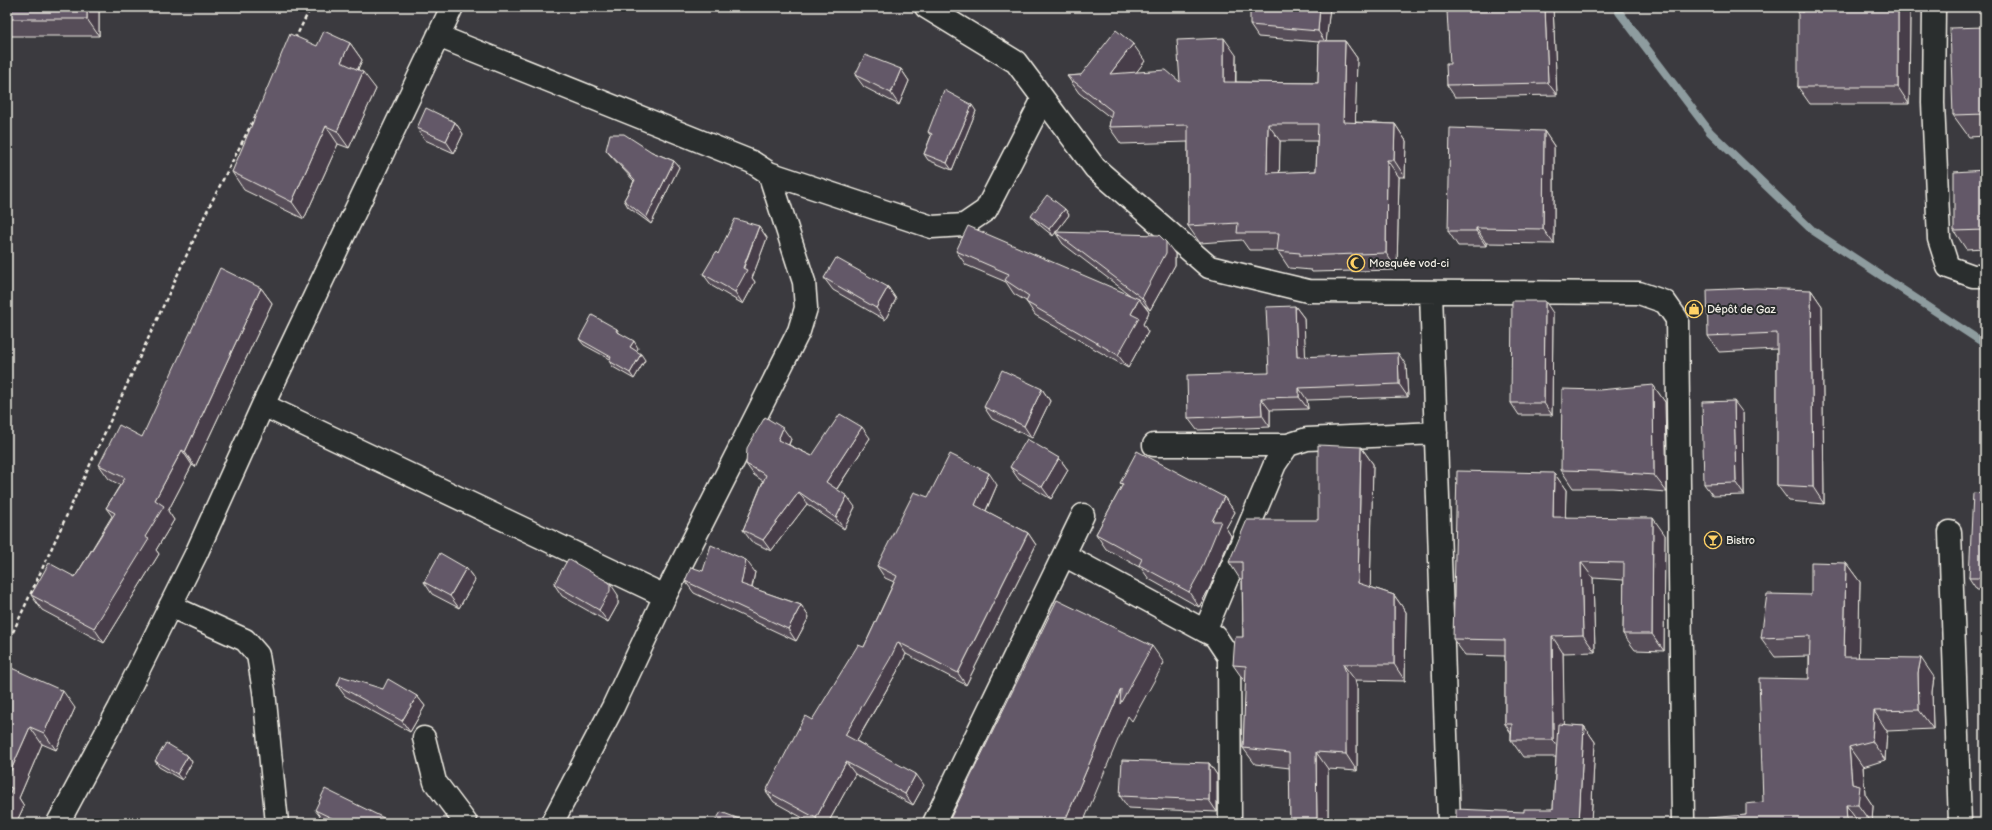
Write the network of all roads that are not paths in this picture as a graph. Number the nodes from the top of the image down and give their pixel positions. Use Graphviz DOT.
graph roads {
  1 [pos="452,7"];
  2 [pos="926,7"];
  3 [pos="1934,7"];
  4 [pos="438,36"];
  5 [pos="1043,99"];
  6 [pos="769,173"];
  7 [pos="1985,276"];
  8 [pos="1431,292"];
  9 [pos="263,405"];
  10 [pos="1436,433"];
  11 [pos="1154,445"];
  12 [pos="1288,445"];
  13 [pos="1083,515"];
  14 [pos="1950,532"];
  15 [pos="1064,555"];
  16 [pos="665,596"];
  17 [pos="170,606"];
  18 [pos="1205,631"];
  19 [pos="424,738"];
  20 [pos="58,823"];
  21 [pos="277,823"];
  22 [pos="466,823"];
  23 [pos="552,823"];
  24 [pos="934,823"];
  25 [pos="1230,823"];
  26 [pos="1449,823"];
  27 [pos="1683,823"];
  28 [pos="1960,823"];
  1 -- 4 [label="street"];
  2 -- 5 [label="street"];
  3 -- 7 [label="street"];
  4 -- 6 [label="street"];
  4 -- 9 [label="street"];
  5 -- 6 [label="street"];
  5 -- 8 [label="street"];
  6 -- 16 [label="street"];
  8 -- 10 [label="street"];
  8 -- 27 [label="street"];
  9 -- 16 [label="street"];
  9 -- 17 [label="street"];
  10 -- 12 [label="street"];
  10 -- 26 [label="street"];
  11 -- 12 [label="street"];
  12 -- 18 [label="street"];
  13 -- 15 [label="street"];
  14 -- 28 [label="street"];
  15 -- 18 [label="street"];
  15 -- 24 [label="street"];
  16 -- 23 [label="street"];
  17 -- 20 [label="street"];
  17 -- 21 [label="street"];
  18 -- 25 [label="street"];
  19 -- 22 [label="street"];
}
